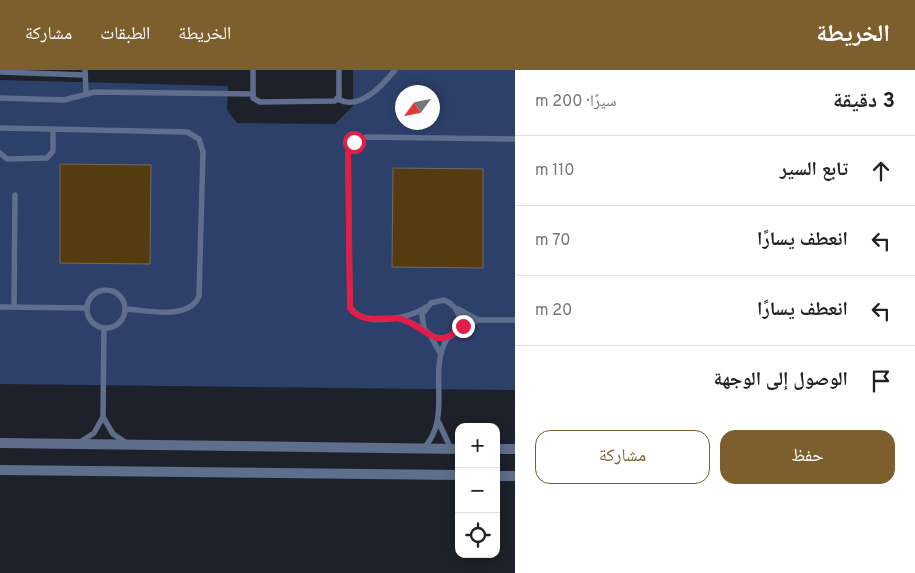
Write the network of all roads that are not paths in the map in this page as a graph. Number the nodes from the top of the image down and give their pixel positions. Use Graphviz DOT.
graph roads {
  1 [pos="253,70"];
  2 [pos="339,70"];
  3 [pos="395,70"];
  4 [pos="0,72"];
  5 [pos="85,72"];
  6 [pos="86,93"];
  7 [pos="253,94"];
  8 [pos="0,98"];
  9 [pos="338,98"];
  10 [pos="0,128"];
  11 [pos="53,129"];
  12 [pos="515,139"];
  13 [pos="0,153"];
  14 [pos="15,195"];
  15 [pos="0,307"];
  16 [pos="14,307"];
  17 [pos="426,307"];
  18 [pos="455,307"];
  19 [pos="86,308"];
  20 [pos="125,309"];
  21 [pos="400,319"];
  22 [pos="478,320"];
  23 [pos="515,320"];
  24 [pos="104,328"];
  25 [pos="424,329"];
  26 [pos="456,330"];
  27 [pos="430,335"];
  28 [pos="448,337"];
  29 [pos="440,353"];
  30 [pos="103,417"];
  31 [pos="439,422"];
  32 [pos="0,443"];
  33 [pos="78,444"];
  34 [pos="129,445"];
  35 [pos="423,449"];
  36 [pos="455,449"];
  37 [pos="500,449"];
  38 [pos="515,449"];
  39 [pos="0,470"];
  40 [pos="455,475"];
  41 [pos="500,476"];
  42 [pos="515,476"];
  1 -- 7 [label="lane"];
  2 -- 9 [label="lane"];
  3 -- 9 [label="lane"];
  4 -- 5 [label="lane"];
  5 -- 6 [label="lane"];
  6 -- 7 [label="lane"];
  6 -- 8 [label="lane"];
  7 -- 9 [label="lane"];
  10 -- 11 [label="lane"];
  11 -- 13 [label="lane"];
  11 -- 20 [label="lane"];
  12 -- 21 [label="lane"];
  14 -- 16 [label="lane"];
  15 -- 16 [label="lane"];
  16 -- 19 [label="lane"];
  17 -- 18 [label="lane"];
  17 -- 21 [label="lane"];
  17 -- 25 [label="lane"];
  18 -- 22 [label="lane"];
  18 -- 26 [label="lane"];
  19 -- 20 [label="lane"];
  19 -- 24 [label="lane"];
  20 -- 24 [label="lane"];
  21 -- 25 [label="lane"];
  22 -- 23 [label="lane"];
  22 -- 26 [label="lane"];
  24 -- 30 [label="lane"];
  25 -- 27 [label="lane"];
  26 -- 28 [label="lane"];
  27 -- 28 [label="lane"];
  27 -- 29 [label="lane"];
  28 -- 29 [label="lane"];
  29 -- 31 [label="lane"];
  30 -- 33 [label="lane"];
  30 -- 34 [label="lane"];
  31 -- 35 [label="lane"];
  31 -- 36 [label="lane"];
  32 -- 33 [label="street"];
  33 -- 34 [label="street"];
  34 -- 35 [label="street"];
  35 -- 36 [label="street"];
  37 -- 38 [label="street"];
  39 -- 40 [label="street"];
  41 -- 42 [label="street"];
}
